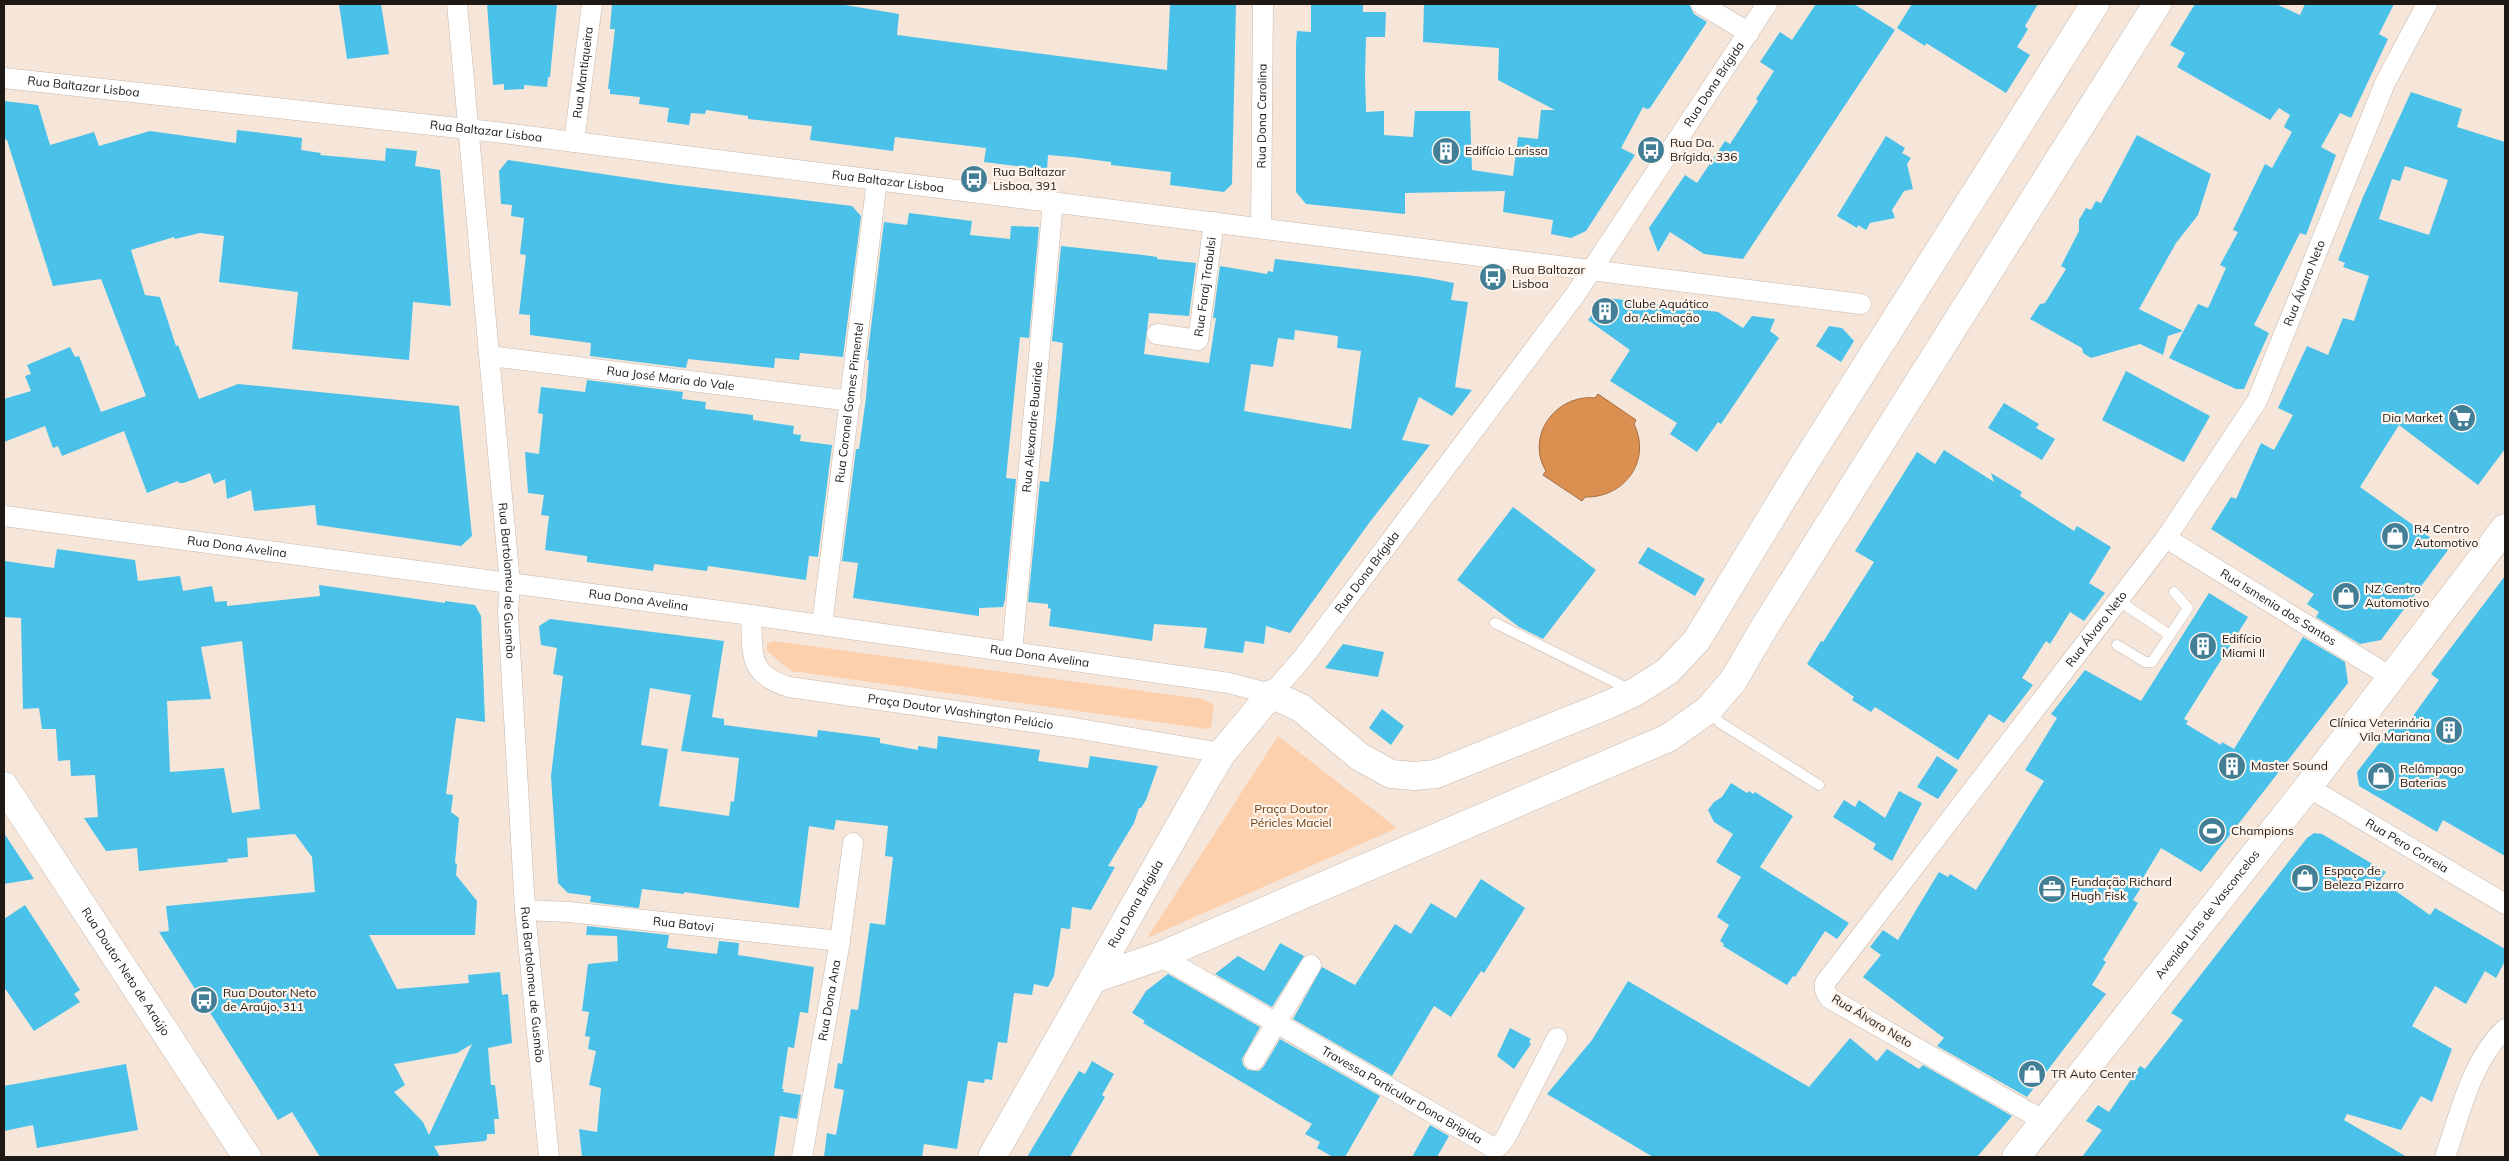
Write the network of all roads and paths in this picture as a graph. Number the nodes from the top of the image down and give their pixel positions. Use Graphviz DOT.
graph roads {
  1 [pos="457,4"];
  2 [pos="592,4"];
  3 [pos="1264,4"];
  4 [pos="1701,4"];
  5 [pos="1767,4"];
  6 [pos="2095,4"];
  7 [pos="2157,4"];
  8 [pos="2427,4"];
  9 [pos="1749,33"];
  10 [pos="4,78"];
  11 [pos="468,129"];
  12 [pos="574,142"];
  13 [pos="877,180"];
  14 [pos="1053,202"];
  15 [pos="1214,222"];
  16 [pos="1261,228"];
  17 [pos="1592,270"];
  18 [pos="1861,304"];
  19 [pos="1157,334"];
  20 [pos="490,356"];
  21 [pos="851,401"];
  22 [pos="4,516"];
  23 [pos="2505,528"];
  24 [pos="2166,538"];
  25 [pos="510,584"];
  26 [pos="2174,592"];
  27 [pos="2119,601"];
  28 [pos="751,616"];
  29 [pos="1495,623"];
  30 [pos="822,625"];
  31 [pos="2170,635"];
  32 [pos="2117,645"];
  33 [pos="1012,652"];
  34 [pos="2391,677"];
  35 [pos="1635,692"];
  36 [pos="1272,694"];
  37 [pos="1708,710"];
  38 [pos="1222,753"];
  39 [pos="1819,785"];
  40 [pos="4,786"];
  41 [pos="2308,787"];
  42 [pos="853,843"];
  43 [pos="2505,904"];
  44 [pos="525,910"];
  45 [pos="840,941"];
  46 [pos="1160,956"];
  47 [pos="1311,965"];
  48 [pos="1093,979"];
  49 [pos="1276,1023"];
  50 [pos="2503,1033"];
  51 [pos="1557,1038"];
  52 [pos="1254,1060"];
  53 [pos="2046,1122"];
  54 [pos="247,1157"];
  55 [pos="549,1157"];
  56 [pos="802,1157"];
  57 [pos="992,1157"];
  58 [pos="2016,1157"];
  59 [pos="2445,1157"];
  1 -- 11 [label="street, Rua Bartolomeu de Gusmão"];
  2 -- 12 [label="street, Rua Mantiqueira"];
  3 -- 16 [label="street, Rua Dona Carolina"];
  4 -- 9 [label="street"];
  5 -- 9 [label="street, Rua Dona Brígida"];
  6 -- 35 [label="street"];
  7 -- 37 [label="street"];
  8 -- 24 [label="street, Rua Álvaro Neto"];
  9 -- 17 [label="street, Rua Dona Brígida"];
  10 -- 11 [label="street, Rua Baltazar Lisboa"];
  11 -- 12 [label="street, Rua Baltazar Lisboa"];
  11 -- 20 [label="street, Rua Bartolomeu de Gusmão"];
  12 -- 13 [label="street, Rua Baltazar Lisboa"];
  13 -- 14 [label="street, Rua Baltazar Lisboa"];
  13 -- 21 [label="street, Rua Coronel Gomes Pimentel"];
  14 -- 15 [label="street, Rua Baltazar Lisboa"];
  14 -- 33 [label="street, Rua Alexandre Buairide"];
  15 -- 16 [label="street, Rua Baltazar Lisboa"];
  15 -- 19 [label="street, Rua Faraj Trabulsi"];
  16 -- 17 [label="street, Rua Baltazar Lisboa"];
  17 -- 18 [label="street, Rua Baltazar Lisboa"];
  17 -- 36 [label="street, Rua Dona Brígida"];
  20 -- 21 [label="street, Rua José Maria do Vale"];
  20 -- 25 [label="street, Rua Bartolomeu de Gusmão"];
  21 -- 30 [label="street, Rua Coronel Gomes Pimentel"];
  22 -- 25 [label="street, Rua Dona Avelina"];
  23 -- 34 [label="street, Avenida Lins de Vasconcelos"];
  24 -- 27 [label="street, Rua Álvaro Neto"];
  24 -- 34 [label="street, Rua Ismenia dos Santos"];
  25 -- 28 [label="street, Rua Dona Avelina"];
  25 -- 44 [label="street, Rua Bartolomeu de Gusmão"];
  26 -- 31 [label="lane"];
  27 -- 31 [label="lane"];
  27 -- 53 [label="street, Rua Álvaro Neto"];
  28 -- 30 [label="street, Rua Dona Avelina"];
  28 -- 38 [label="street, Praça Doutor Washington Pelúcio"];
  29 -- 35 [label="lane"];
  30 -- 33 [label="street, Rua Dona Avelina"];
  31 -- 32 [label="lane"];
  33 -- 36 [label="street, Rua Dona Avelina"];
  34 -- 41 [label="street, Avenida Lins de Vasconcelos"];
  35 -- 36 [label="street"];
  36 -- 38 [label="street, Rua Dona Brígida"];
  37 -- 39 [label="lane"];
  37 -- 46 [label="street"];
  38 -- 48 [label="street, Rua Dona Brígida"];
  40 -- 54 [label="street, Rua Doutor Neto de Araújo"];
  41 -- 43 [label="street, Rua Pero Correia"];
  41 -- 53 [label="street, Avenida Lins de Vasconcelos"];
  42 -- 45 [label="street, Rua Dona Ana"];
  44 -- 45 [label="street, Rua Batovi"];
  44 -- 55 [label="street, Rua Bartolomeu de Gusmão"];
  45 -- 56 [label="street, Rua Dona Ana"];
  46 -- 48 [label="street"];
  46 -- 49 [label="street, Travessa Particular Dona Brigida"];
  47 -- 49 [label="street"];
  48 -- 57 [label="street, Rua Dona Brígida"];
  49 -- 51 [label="street, Travessa Particular Dona Brigida"];
  49 -- 52 [label="street"];
  50 -- 59 [label="street"];
  53 -- 58 [label="street, Avenida Lins de Vasconcelos"];
}
